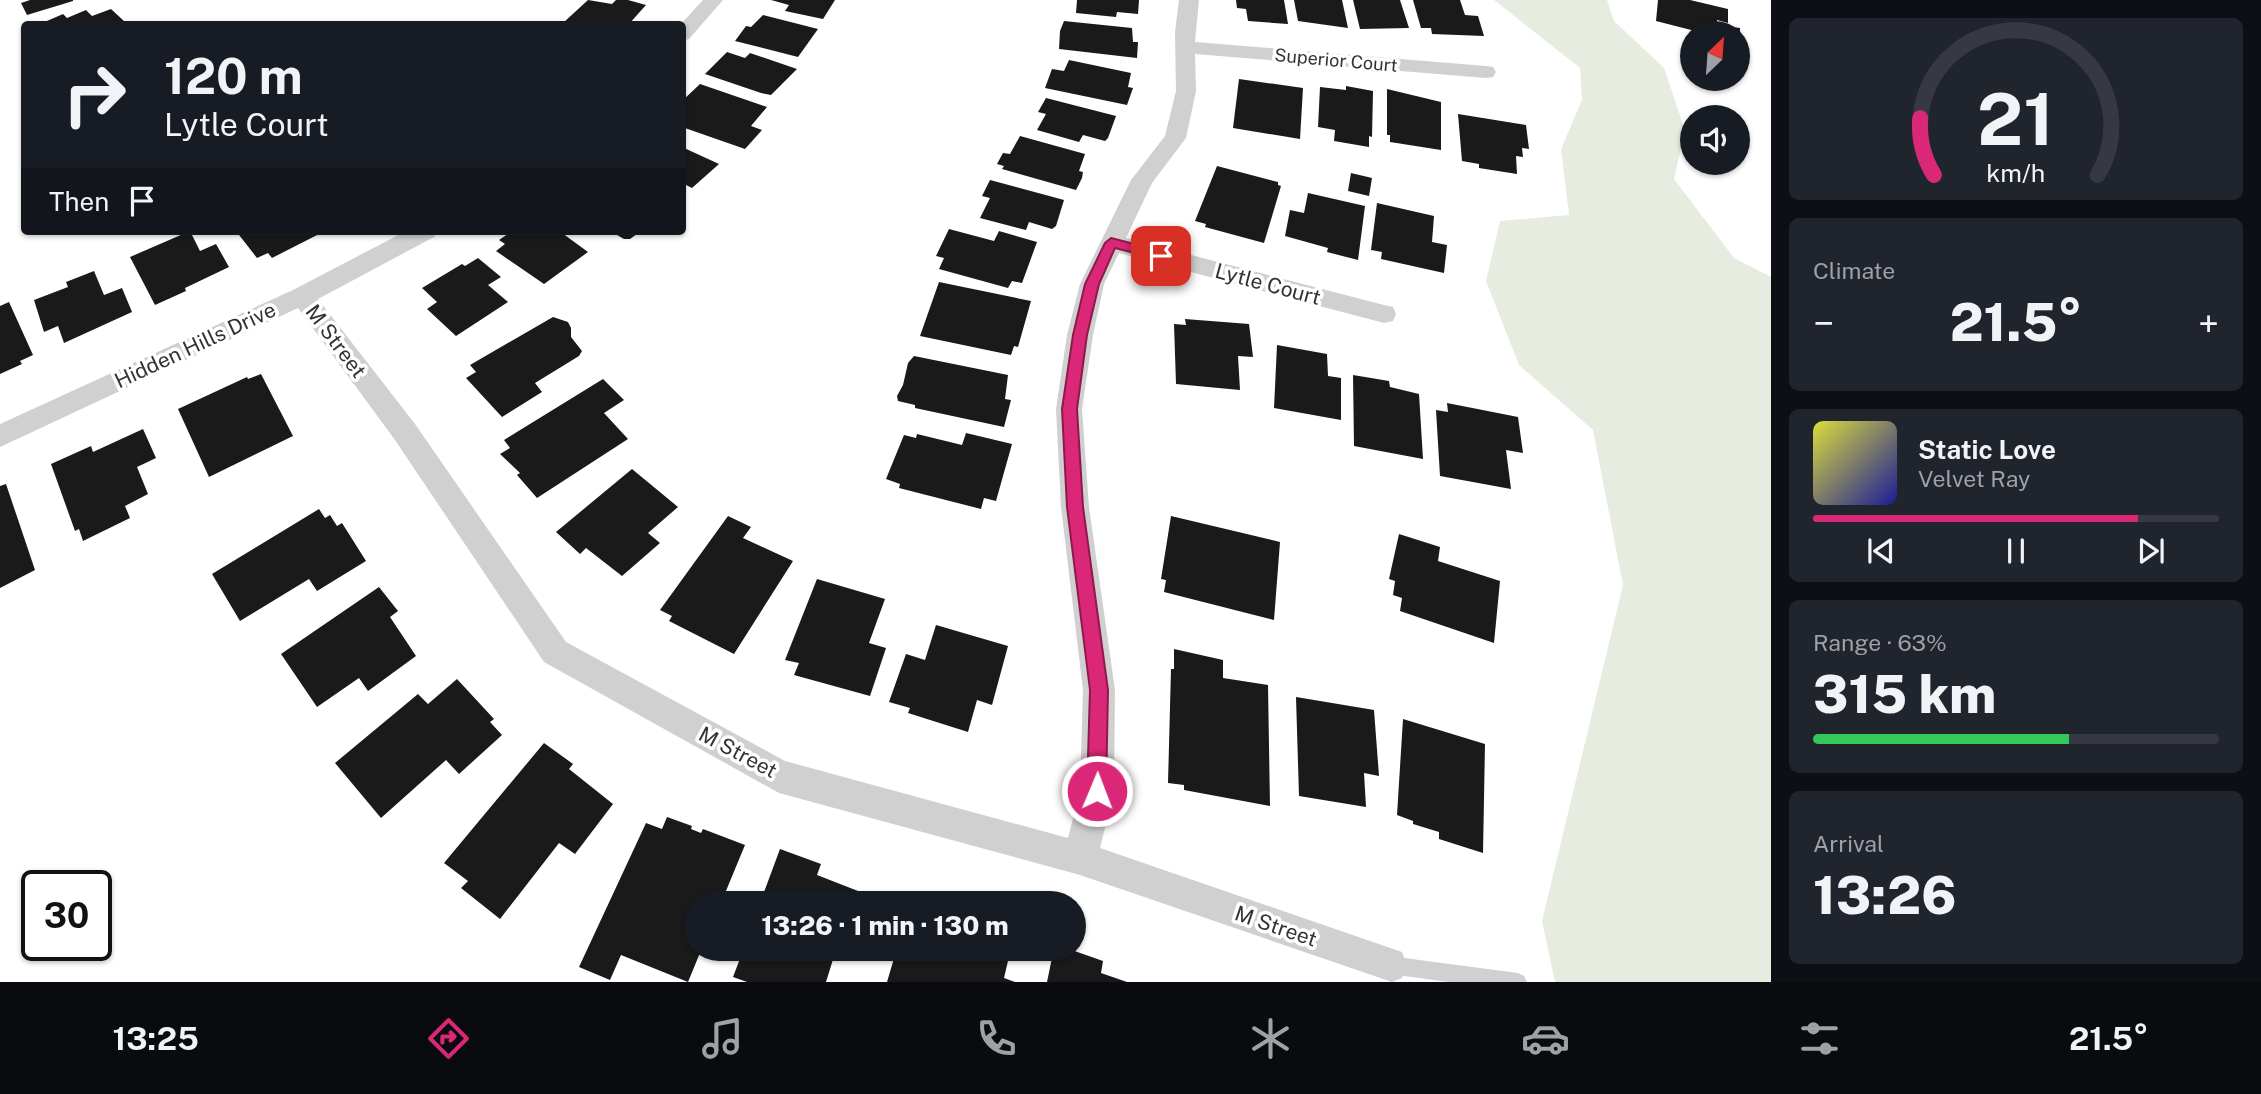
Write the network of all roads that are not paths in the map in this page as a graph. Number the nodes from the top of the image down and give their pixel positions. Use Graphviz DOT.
graph roads {
  1 [pos="713,0"];
  2 [pos="1189,0"];
  3 [pos="686,30"];
  4 [pos="1185,47"];
  5 [pos="1486,72"];
  6 [pos="418,235"];
  7 [pos="1111,243"];
  8 [pos="302,296"];
  9 [pos="1384,314"];
  10 [pos="0,436"];
  11 [pos="1080,858"];
  12 [pos="1389,965"];
  13 [pos="1518,982"];
  1 -- 3 [label="street"];
  2 -- 4 [label="street"];
  4 -- 5 [label="street, Superior Court"];
  4 -- 7 [label="street"];
  6 -- 8 [label="street, Hidden Hills Drive"];
  7 -- 9 [label="street, Lytle Court"];
  7 -- 11 [label="street"];
  8 -- 10 [label="street, Hidden Hills Drive"];
  8 -- 11 [label="street, M Street"];
  11 -- 12 [label="street, M Street"];
  12 -- 13 [label="lane"];
}
